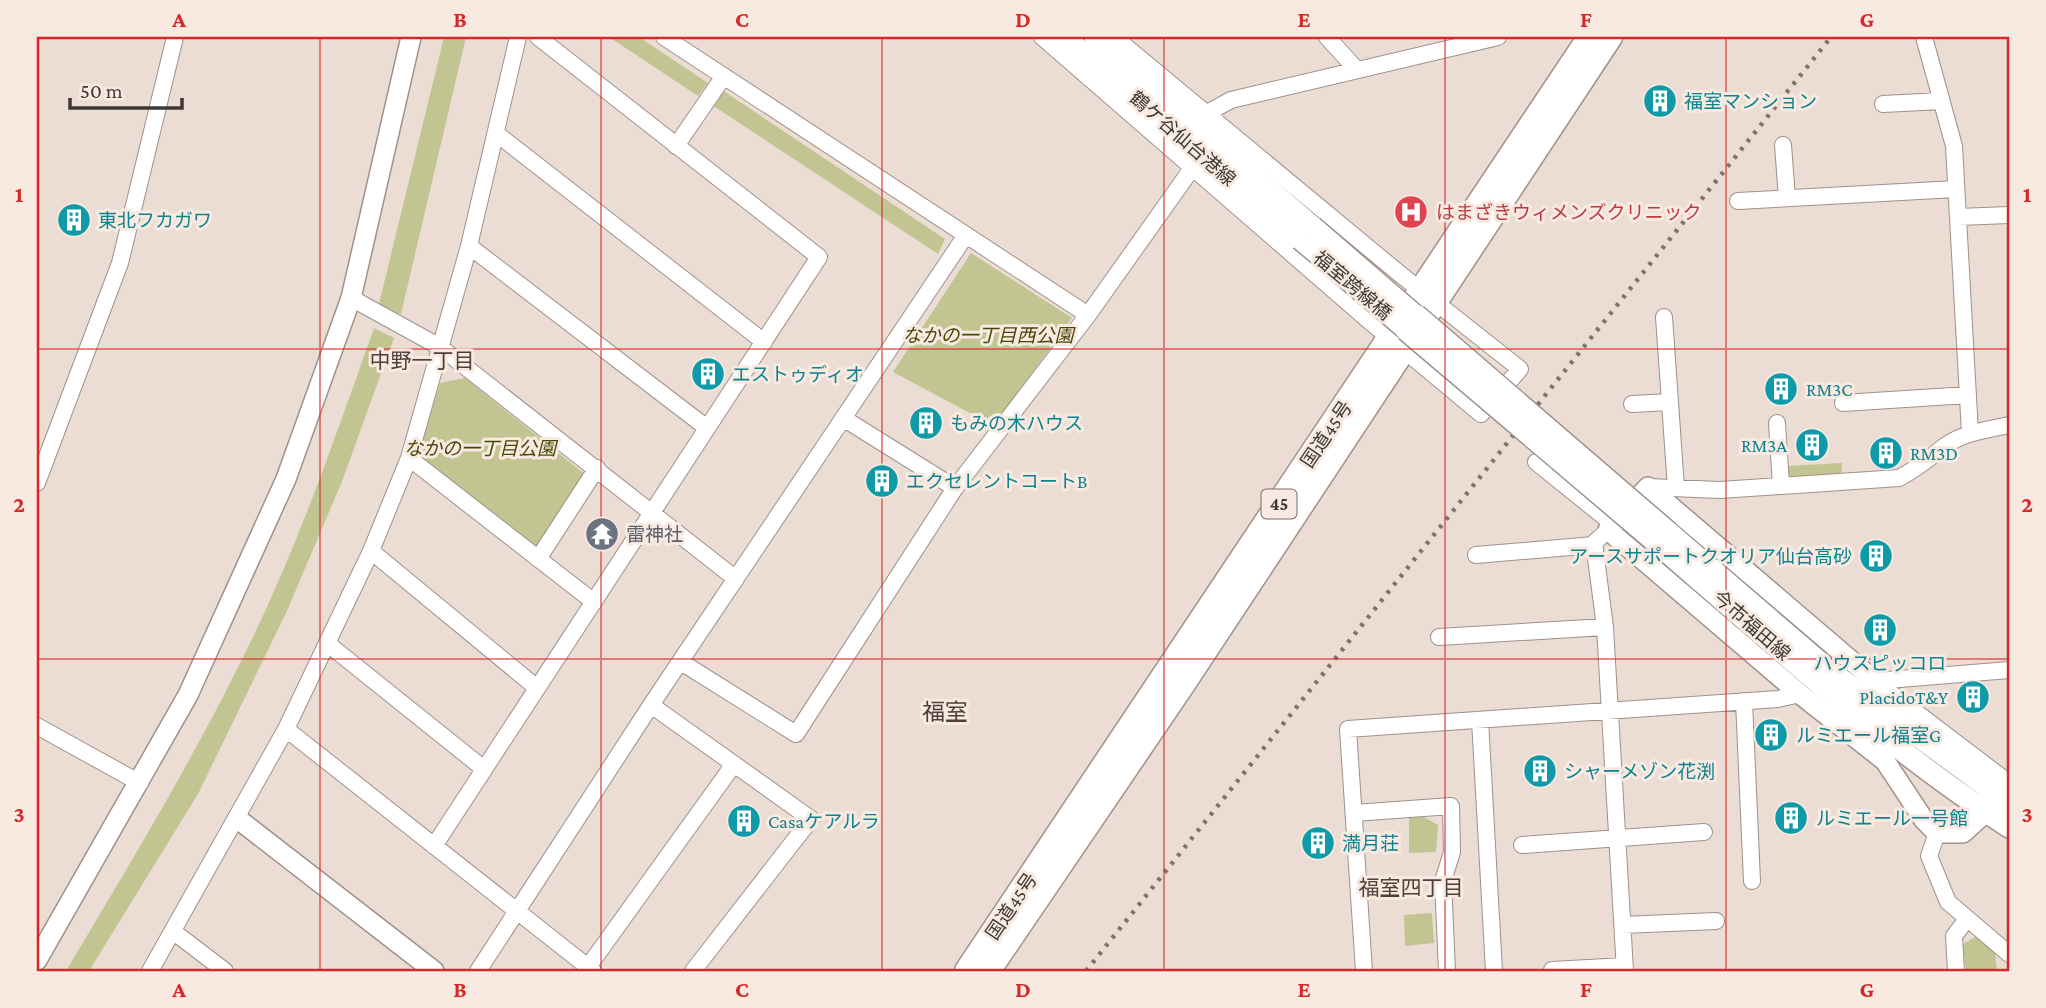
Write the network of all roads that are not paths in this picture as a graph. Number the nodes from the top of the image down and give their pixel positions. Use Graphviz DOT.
graph roads {
  1 [pos="175,37"];
  2 [pos="411,37"];
  3 [pos="518,37"];
  4 [pos="538,37"];
  5 [pos="664,37"];
  6 [pos="1042,37"];
  7 [pos="1066,37"];
  8 [pos="1094,37"];
  9 [pos="1114,37"];
  10 [pos="1327,37"];
  11 [pos="1497,37"];
  12 [pos="1590,37"];
  13 [pos="1610,37"];
  14 [pos="1924,37"];
  15 [pos="1357,70"];
  16 [pos="724,76"];
  17 [pos="1941,101"];
  18 [pos="1883,104"];
  19 [pos="1208,113"];
  20 [pos="497,134"];
  21 [pos="1783,145"];
  22 [pos="677,146"];
  23 [pos="1193,167"];
  24 [pos="1956,189"];
  25 [pos="1787,198"];
  26 [pos="1738,201"];
  27 [pos="2009,215"];
  28 [pos="1958,217"];
  29 [pos="1307,233"];
  30 [pos="966,235"];
  31 [pos="469,246"];
  32 [pos="351,298"];
  33 [pos="1088,315"];
  34 [pos="1664,317"];
  35 [pos="1412,321"];
  36 [pos="764,342"];
  37 [pos="440,347"];
  38 [pos="1968,394"];
  39 [pos="1670,402"];
  40 [pos="1843,403"];
  41 [pos="1632,404"];
  42 [pos="843,418"];
  43 [pos="1777,424"];
  44 [pos="2009,425"];
  45 [pos="708,428"];
  46 [pos="1970,433"];
  47 [pos="409,458"];
  48 [pos="1536,462"];
  49 [pos="597,468"];
  50 [pos="37,483"];
  51 [pos="1781,486"];
  52 [pos="1648,487"];
  53 [pos="955,488"];
  54 [pos="1676,488"];
  55 [pos="652,512"];
  56 [pos="1611,527"];
  57 [pos="1663,538"];
  58 [pos="1594,545"];
  59 [pos="370,551"];
  60 [pos="1476,555"];
  61 [pos="538,559"];
  62 [pos="736,579"];
  63 [pos="594,602"];
  64 [pos="1605,626"];
  65 [pos="1439,638"];
  66 [pos="328,644"];
  67 [pos="681,662"];
  68 [pos="2009,670"];
  69 [pos="1875,681"];
  70 [pos="537,688"];
  71 [pos="1800,694"];
  72 [pos="1744,701"];
  73 [pos="651,705"];
  74 [pos="1610,710"];
  75 [pos="1480,720"];
  76 [pos="37,726"];
  77 [pos="286,729"];
  78 [pos="734,764"];
  79 [pos="484,769"];
  80 [pos="140,783"];
  81 [pos="2009,783"];
  82 [pos="2009,803"];
  83 [pos="1986,811"];
  84 [pos="1354,813"];
  85 [pos="238,819"];
  86 [pos="2009,827"];
  87 [pos="1704,832"];
  88 [pos="1937,833"];
  89 [pos="1617,839"];
  90 [pos="1522,845"];
  91 [pos="434,846"];
  92 [pos="1752,881"];
  93 [pos="517,911"];
  94 [pos="1967,919"];
  95 [pos="1716,921"];
  96 [pos="1622,925"];
  97 [pos="174,932"];
  98 [pos="2009,954"];
  99 [pos="37,960"];
  100 [pos="591,969"];
  101 [pos="1625,969"];
  102 [pos="1552,970"];
  103 [pos="150,971"];
  104 [pos="225,971"];
  105 [pos="435,971"];
  106 [pos="478,971"];
  107 [pos="693,971"];
  108 [pos="967,971"];
  109 [pos="988,971"];
  110 [pos="1364,971"];
  111 [pos="1447,971"];
  112 [pos="1494,971"];
  113 [pos="1956,971"];
  1 -- 50 [label="street"];
  2 -- 32 [label="street"];
  3 -- 20 [label="street"];
  4 -- 22 [label="street"];
  5 -- 16 [label="street"];
  6 -- 23 [label="street"];
  7 -- 29 [label="street, 鶴ケ谷仙台港線"];
  8 -- 29 [label="street, 鶴ケ谷仙台港線"];
  9 -- 19 [label="street"];
  10 -- 15 [label="street"];
  11 -- 15 [label="street"];
  12 -- 35 [label="highway, 国道45号 / 45"];
  13 -- 35 [label="highway, 国道45号 / 45"];
  14 -- 17 [label="street"];
  15 -- 19 [label="street"];
  16 -- 22 [label="street"];
  16 -- 30 [label="street"];
  17 -- 18 [label="street"];
  17 -- 24 [label="street"];
  19 -- 35 [label="street"];
  20 -- 31 [label="street"];
  20 -- 36 [label="street"];
  21 -- 25 [label="street"];
  22 -- 36 [label="street"];
  23 -- 33 [label="street"];
  23 -- 35 [label="street"];
  24 -- 25 [label="street"];
  24 -- 28 [label="street"];
  25 -- 26 [label="street"];
  27 -- 28 [label="street"];
  28 -- 38 [label="street"];
  29 -- 35 [label="street, 福室跨線橋, bridge"];
  30 -- 33 [label="street"];
  30 -- 42 [label="street"];
  31 -- 37 [label="street"];
  31 -- 45 [label="street"];
  32 -- 37 [label="street"];
  32 -- 80 [label="street"];
  33 -- 53 [label="street"];
  34 -- 39 [label="street"];
  35 -- 35 [label="street"];
  35 -- 57 [label="main road, 今市福田線, bridge"];
  35 -- 108 [label="highway, 国道45号 / 45"];
  35 -- 109 [label="highway, 国道45号 / 45"];
  36 -- 45 [label="street"];
  37 -- 47 [label="street"];
  37 -- 49 [label="street"];
  38 -- 40 [label="street"];
  38 -- 46 [label="street"];
  39 -- 41 [label="street"];
  39 -- 54 [label="street"];
  42 -- 53 [label="street"];
  42 -- 62 [label="street"];
  43 -- 51 [label="street"];
  44 -- 46 [label="street"];
  45 -- 55 [label="street"];
  46 -- 51 [label="street"];
  47 -- 59 [label="street"];
  47 -- 61 [label="street"];
  48 -- 56 [label="street"];
  49 -- 55 [label="street"];
  49 -- 61 [label="street"];
  51 -- 54 [label="street"];
  52 -- 54 [label="street"];
  52 -- 56 [label="street"];
  52 -- 69 [label="street"];
  53 -- 67 [label="street"];
  55 -- 62 [label="street"];
  55 -- 63 [label="street"];
  56 -- 58 [label="street"];
  56 -- 71 [label="street"];
  57 -- 82 [label="main road, 今市福田線"];
  57 -- 83 [label="main road, 今市福田線"];
  58 -- 60 [label="street"];
  58 -- 64 [label="street"];
  59 -- 66 [label="street"];
  59 -- 70 [label="street"];
  61 -- 63 [label="street"];
  62 -- 67 [label="street"];
  63 -- 70 [label="street"];
  64 -- 65 [label="street"];
  64 -- 74 [label="street"];
  66 -- 77 [label="street"];
  66 -- 79 [label="street"];
  67 -- 73 [label="street"];
  68 -- 69 [label="street"];
  69 -- 81 [label="street"];
  70 -- 79 [label="street"];
  71 -- 72 [label="street"];
  71 -- 88 [label="street"];
  72 -- 74 [label="street"];
  72 -- 92 [label="street"];
  73 -- 78 [label="street"];
  73 -- 93 [label="street"];
  74 -- 75 [label="street"];
  74 -- 89 [label="street"];
  75 -- 84 [label="street"];
  75 -- 112 [label="street"];
  76 -- 80 [label="street"];
  77 -- 85 [label="street"];
  77 -- 91 [label="street"];
  78 -- 100 [label="street"];
  78 -- 107 [label="street"];
  79 -- 91 [label="street"];
  80 -- 99 [label="street"];
  83 -- 86 [label="main road, 今市福田線"];
  83 -- 88 [label="street"];
  84 -- 110 [label="street"];
  84 -- 111 [label="street"];
  85 -- 97 [label="street"];
  85 -- 105 [label="street"];
  87 -- 89 [label="street"];
  88 -- 94 [label="street"];
  89 -- 90 [label="street"];
  89 -- 96 [label="street"];
  91 -- 93 [label="street"];
  93 -- 100 [label="street"];
  93 -- 106 [label="street"];
  94 -- 98 [label="street"];
  94 -- 113 [label="street"];
  95 -- 96 [label="street"];
  96 -- 101 [label="street"];
  97 -- 103 [label="street"];
  97 -- 104 [label="street"];
  101 -- 102 [label="street"];
}
